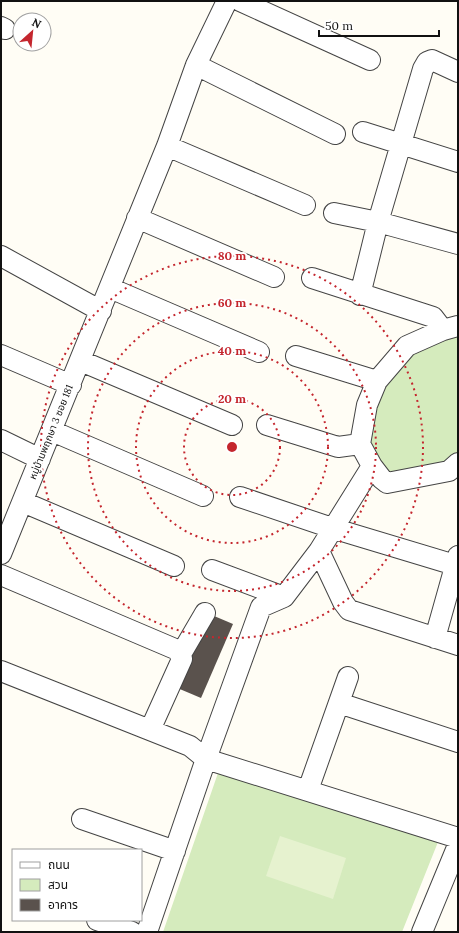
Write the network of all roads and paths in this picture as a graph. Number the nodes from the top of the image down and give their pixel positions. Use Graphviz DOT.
graph roads {
  1 [pos="226,1"];
  2 [pos="240,1"];
  3 [pos="370,60"];
  4 [pos="196,65"];
  5 [pos="458,72"];
  6 [pos="363,132"];
  7 [pos="335,134"];
  8 [pos="400,144"];
  9 [pos="168,146"];
  10 [pos="458,162"];
  11 [pos="305,205"];
  12 [pos="334,213"];
  13 [pos="136,218"];
  14 [pos="378,222"];
  15 [pos="458,244"];
  16 [pos="1,256"];
  17 [pos="274,277"];
  18 [pos="312,278"];
  19 [pos="110,288"];
  20 [pos="360,295"];
  21 [pos="101,311"];
  22 [pos="451,328"];
  23 [pos="258,352"];
  24 [pos="1,355"];
  25 [pos="296,356"];
  26 [pos="81,361"];
  27 [pos="377,381"];
  28 [pos="71,385"];
  29 [pos="232,425"];
  30 [pos="267,425"];
  31 [pos="52,431"];
  32 [pos="1,440"];
  33 [pos="360,444"];
  34 [pos="40,459"];
  35 [pos="372,466"];
  36 [pos="455,470"];
  37 [pos="203,496"];
  38 [pos="240,497"];
  39 [pos="23,502"];
  40 [pos="6,528"];
  41 [pos="332,528"];
  42 [pos="319,551"];
  43 [pos="1,554"];
  44 [pos="457,562"];
  45 [pos="174,566"];
  46 [pos="212,570"];
  47 [pos="1,575"];
  48 [pos="284,597"];
  49 [pos="205,613"];
  50 [pos="435,638"];
  51 [pos="458,645"];
  52 [pos="181,654"];
  53 [pos="1,671"];
  54 [pos="348,677"];
  55 [pos="339,704"];
  56 [pos="150,730"];
  57 [pos="458,742"];
  58 [pos="206,759"];
  59 [pos="308,790"];
  60 [pos="82,819"];
  61 [pos="458,838"];
  62 [pos="458,845"];
  63 [pos="175,851"];
  64 [pos="100,921"];
  65 [pos="132,932"];
  66 [pos="147,932"];
  67 [pos="422,932"];
  1 -- 4 [label="street, หมู่บ้านพฤกษา 3 ซอย 181"];
  2 -- 3 [label="street"];
  4 -- 7 [label="street"];
  4 -- 9 [label="street, หมู่บ้านพฤกษา 3 ซอย 181"];
  5 -- 8 [label="street"];
  6 -- 8 [label="street"];
  8 -- 10 [label="street"];
  8 -- 14 [label="street"];
  9 -- 11 [label="street"];
  9 -- 13 [label="street, หมู่บ้านพฤกษา 3 ซอย 181"];
  12 -- 14 [label="street"];
  13 -- 17 [label="street"];
  13 -- 19 [label="street, หมู่บ้านพฤกษา 3 ซอย 181"];
  14 -- 15 [label="street"];
  14 -- 20 [label="street"];
  16 -- 21 [label="street"];
  18 -- 20 [label="street"];
  19 -- 21 [label="street, หมู่บ้านพฤกษา 3 ซอย 181"];
  19 -- 23 [label="street"];
  20 -- 22 [label="street"];
  21 -- 26 [label="street, หมู่บ้านพฤกษา 3 ซอย 181"];
  22 -- 27 [label="street"];
  24 -- 28 [label="street"];
  25 -- 27 [label="street"];
  26 -- 28 [label="street, หมู่บ้านพฤกษา 3 ซอย 181"];
  26 -- 29 [label="street"];
  27 -- 33 [label="street"];
  28 -- 31 [label="street, หมู่บ้านพฤกษา 3 ซอย 181"];
  30 -- 33 [label="street"];
  31 -- 34 [label="street, หมู่บ้านพฤกษา 3 ซอย 181"];
  31 -- 37 [label="street"];
  32 -- 34 [label="street"];
  33 -- 35 [label="street"];
  34 -- 39 [label="street, หมู่บ้านพฤกษา 3 ซอย 181"];
  35 -- 36 [label="street"];
  35 -- 41 [label="street"];
  38 -- 41 [label="street"];
  39 -- 40 [label="street, หมู่บ้านพฤกษา 3 ซอย 181"];
  39 -- 45 [label="street"];
  40 -- 43 [label="street, หมู่บ้านพฤกษา 3 ซอย 181"];
  41 -- 42 [label="street"];
  41 -- 44 [label="street"];
  42 -- 48 [label="street"];
  42 -- 50 [label="street"];
  44 -- 50 [label="street"];
  46 -- 48 [label="street"];
  47 -- 52 [label="street"];
  48 -- 58 [label="street"];
  49 -- 52 [label="street"];
  50 -- 51 [label="street"];
  52 -- 56 [label="street"];
  53 -- 56 [label="street"];
  54 -- 55 [label="street"];
  55 -- 57 [label="street"];
  55 -- 59 [label="street"];
  56 -- 58 [label="street"];
  58 -- 59 [label="street"];
  58 -- 63 [label="street"];
  59 -- 61 [label="street"];
  60 -- 63 [label="street"];
  62 -- 67 [label="street"];
  63 -- 66 [label="street"];
  64 -- 65 [label="street"];
}
